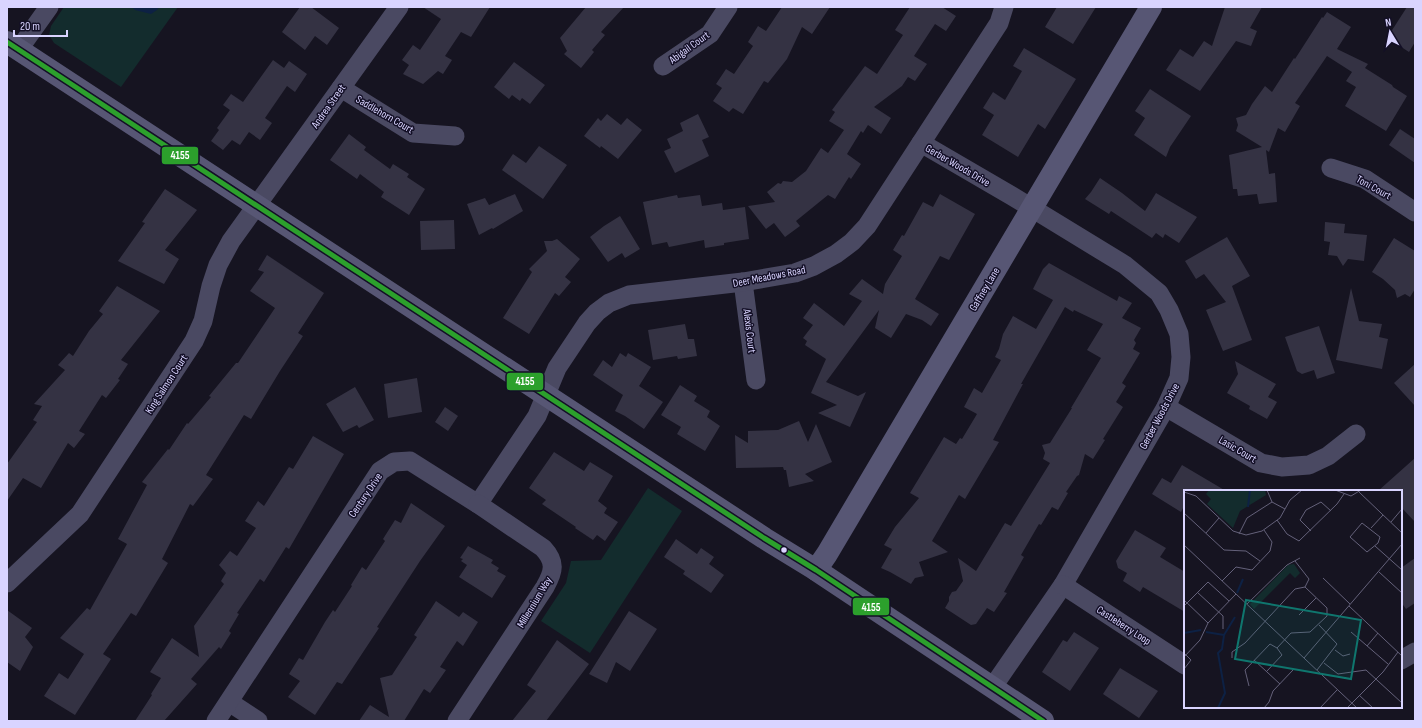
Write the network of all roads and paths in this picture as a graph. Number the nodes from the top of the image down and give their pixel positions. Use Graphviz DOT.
graph roads {
  1 [pos="49,7"];
  2 [pos="399,7"];
  3 [pos="728,7"];
  4 [pos="1004,7"];
  5 [pos="1151,7"];
  6 [pos="13,46"];
  7 [pos="663,66"];
  8 [pos="341,88"];
  9 [pos="454,136"];
  10 [pos="921,143"];
  11 [pos="1330,168"];
  12 [pos="258,205"];
  13 [pos="1032,208"];
  14 [pos="1415,212"];
  15 [pos="743,282"];
  16 [pos="756,380"];
  17 [pos="546,395"];
  18 [pos="1166,407"];
  19 [pos="1356,434"];
  20 [pos="478,504"];
  21 [pos="816,570"];
  22 [pos="7,583"];
  23 [pos="1063,585"];
  24 [pos="1415,652"];
  25 [pos="1402,659"];
  26 [pos="1184,665"];
  27 [pos="992,688"];
  28 [pos="229,702"];
  29 [pos="216,721"];
  30 [pos="258,721"];
  31 [pos="457,721"];
  32 [pos="1043,721"];
  1 -- 6 [label="street"];
  2 -- 8 [label="street, Andrea Street"];
  3 -- 7 [label="street, Abigail Court"];
  4 -- 10 [label="street, Deer Meadows Road"];
  5 -- 13 [label="main road, Gaffney Lane"];
  6 -- 12 [label="main road"];
  8 -- 9 [label="street, Saddlehorn Court"];
  8 -- 12 [label="street, Andrea Street"];
  10 -- 13 [label="street, Gerber Woods Drive"];
  10 -- 15 [label="street, Deer Meadows Road"];
  11 -- 14 [label="street, Toni Court"];
  12 -- 17 [label="main road"];
  12 -- 22 [label="street, King Salmon Court"];
  13 -- 18 [label="street, Gerber Woods Drive"];
  13 -- 21 [label="main road, Gaffney Lane"];
  15 -- 16 [label="street, Alexis Court"];
  15 -- 17 [label="street, Deer Meadows Road"];
  17 -- 20 [label="street"];
  17 -- 21 [label="main road"];
  18 -- 19 [label="street, Lasic Court"];
  18 -- 23 [label="street, Gerber Woods Drive"];
  20 -- 28 [label="street, Century Drive"];
  20 -- 31 [label="street, Millennium Way"];
  21 -- 27 [label="main road"];
  23 -- 26 [label="street, Castleberry Loop"];
  23 -- 27 [label="street, Gerber Woods Drive"];
  24 -- 25 [label="street"];
  27 -- 32 [label="main road"];
  28 -- 29 [label="street, Century Drive"];
  28 -- 30 [label="street"];
}
